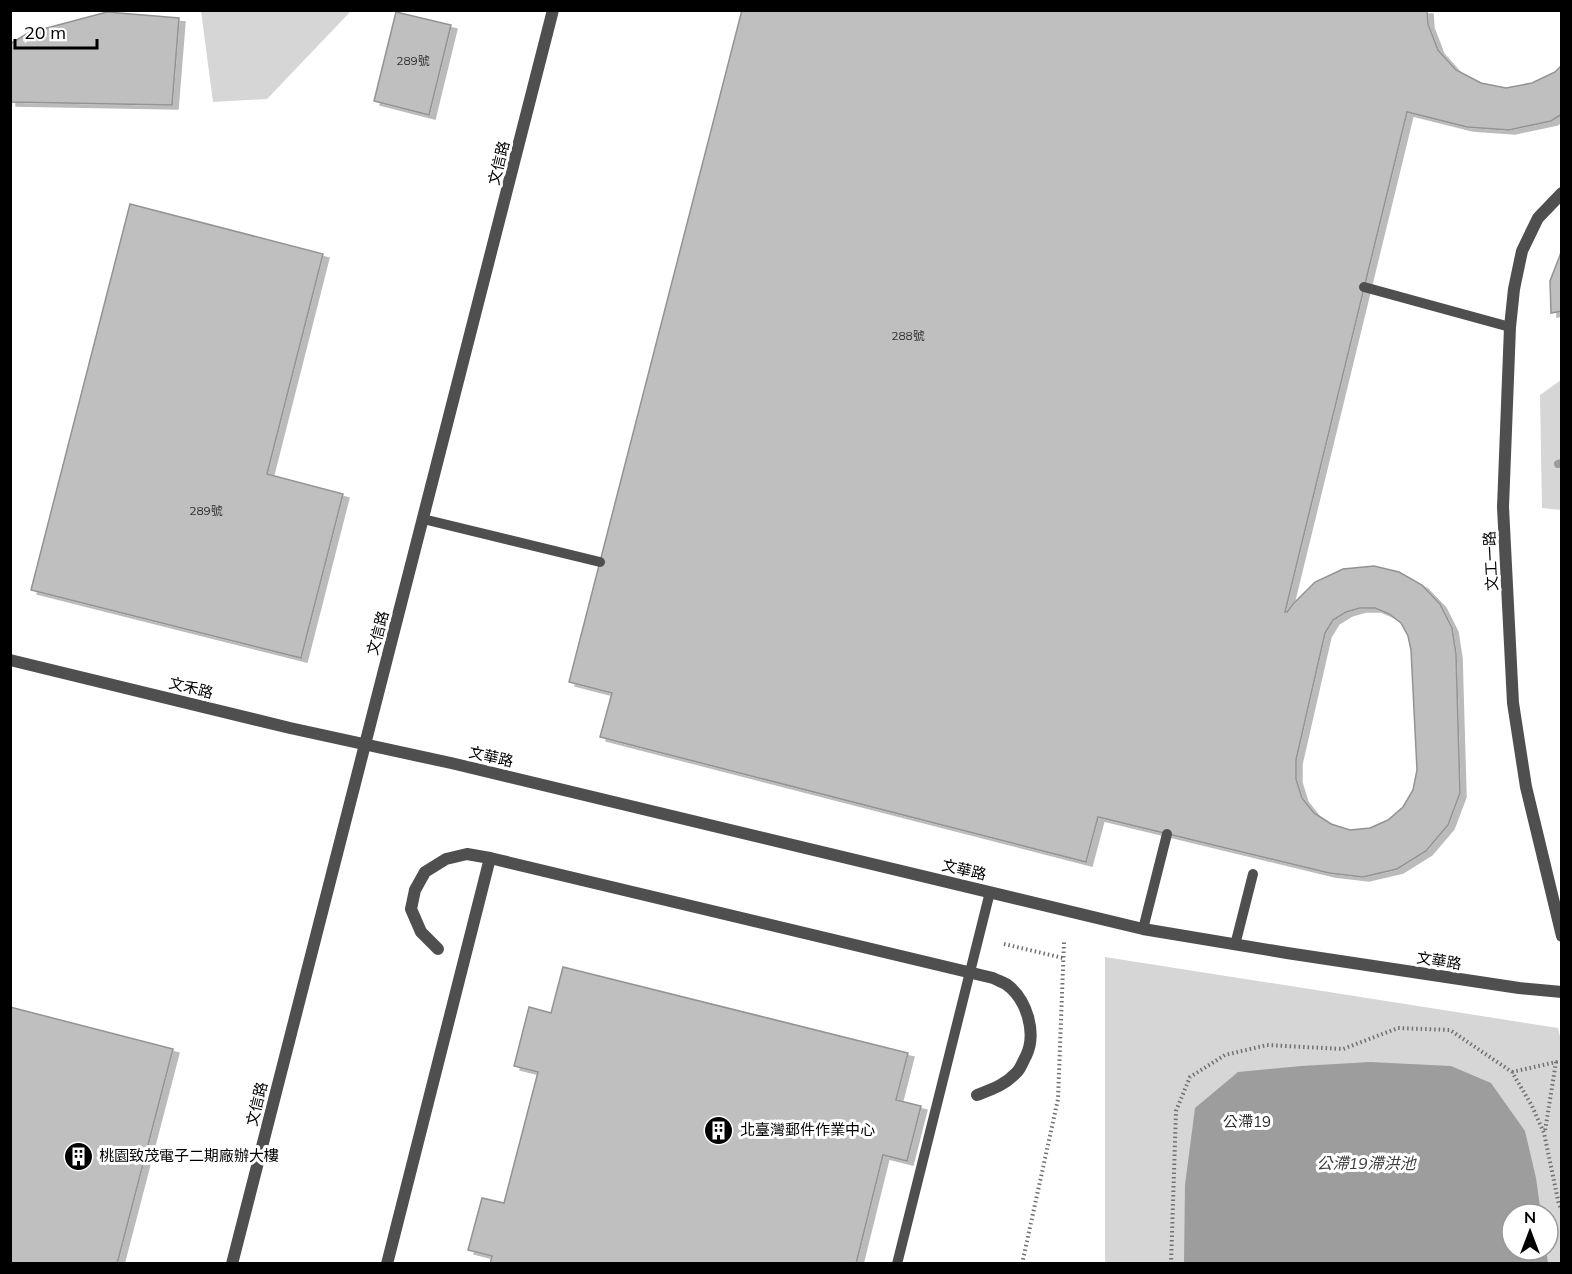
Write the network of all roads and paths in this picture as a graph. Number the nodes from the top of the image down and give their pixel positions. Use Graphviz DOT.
graph roads {
  1 [pos="553,10"];
  2 [pos="1562,193"];
  3 [pos="1364,287"];
  4 [pos="1510,327"];
  5 [pos="423,519"];
  6 [pos="600,562"];
  7 [pos="10,660"];
  8 [pos="365,744"];
  9 [pos="1167,834"];
  10 [pos="490,858"];
  11 [pos="1253,874"];
  12 [pos="990,892"];
  13 [pos="1143,929"];
  14 [pos="1562,936"];
  15 [pos="1064,942"];
  16 [pos="1004,944"];
  17 [pos="1236,945"];
  18 [pos="438,949"];
  19 [pos="1063,958"];
  20 [pos="971,973"];
  21 [pos="1562,992"];
  22 [pos="1512,1072"];
  23 [pos="977,1095"];
  24 [pos="1544,1133"];
  25 [pos="1562,1209"];
  26 [pos="232,1263"];
  27 [pos="387,1263"];
  28 [pos="897,1263"];
  29 [pos="1022,1263"];
  30 [pos="1171,1263"];
  1 -- 5 [label="street, 文信路"];
  2 -- 4 [label="street, 文工一路"];
  3 -- 4 [label="lane"];
  4 -- 14 [label="street, 文工一路"];
  5 -- 6 [label="lane"];
  5 -- 8 [label="street, 文信路"];
  7 -- 8 [label="street, 文禾路"];
  8 -- 12 [label="street, 文華路"];
  8 -- 26 [label="street, 文信路"];
  9 -- 13 [label="lane"];
  10 -- 18 [label="street"];
  10 -- 20 [label="street"];
  10 -- 27 [label="street"];
  11 -- 17 [label="lane"];
  12 -- 13 [label="street, 文華路"];
  12 -- 20 [label="lane"];
  13 -- 17 [label="street, 文華路"];
  15 -- 19 [label="path"];
  16 -- 19 [label="path"];
  17 -- 21 [label="street, 文華路"];
  19 -- 29 [label="path"];
  20 -- 23 [label="street"];
  20 -- 28 [label="lane"];
  22 -- 24 [label="path"];
  22 -- 24 [label="path"];
  22 -- 30 [label="path"];
  24 -- 25 [label="path"];
}
